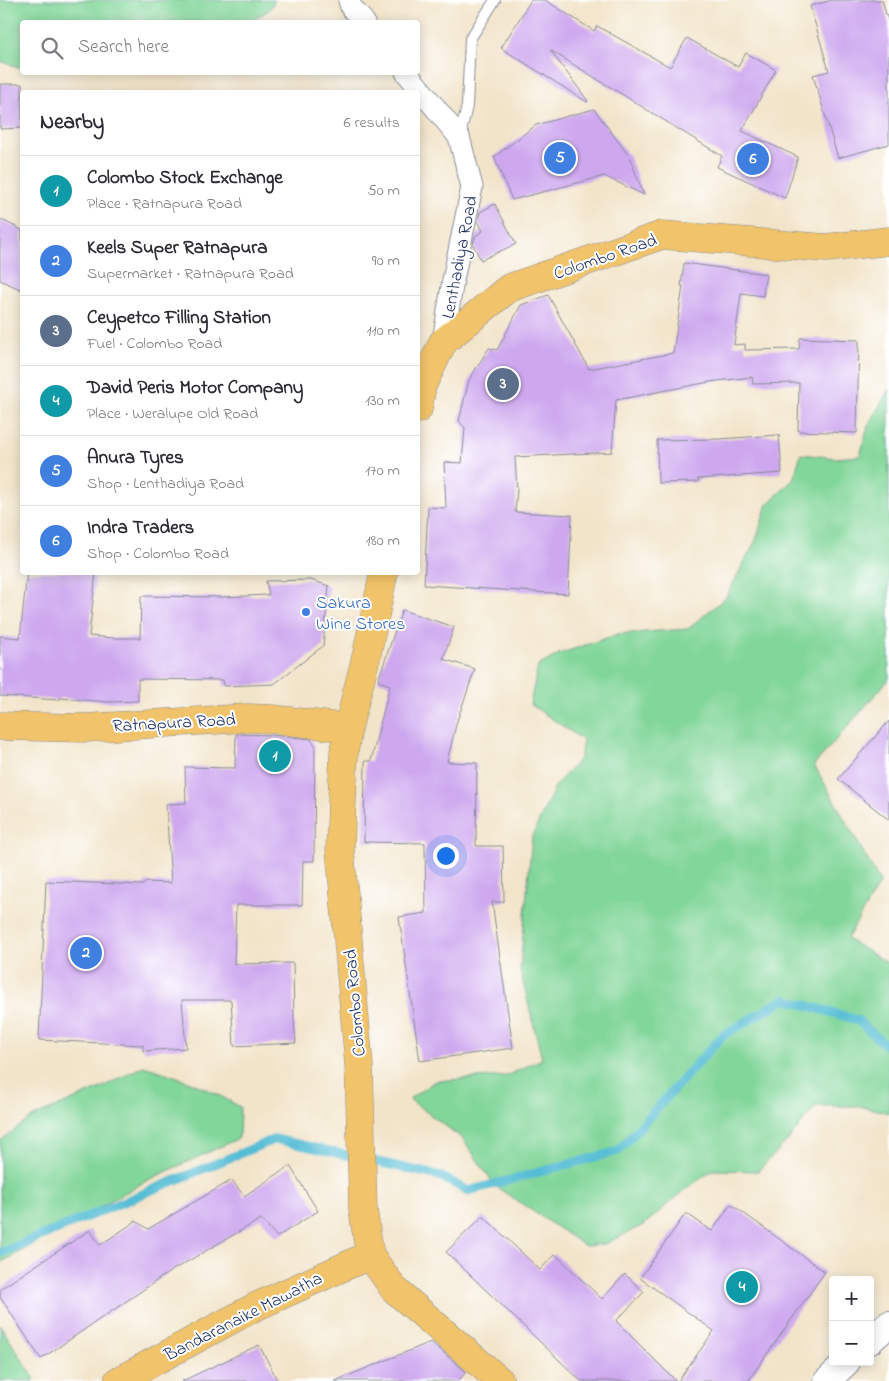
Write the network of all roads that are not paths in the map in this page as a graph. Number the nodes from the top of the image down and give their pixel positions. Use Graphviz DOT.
graph roads {
  1 [pos="348,0"];
  2 [pos="495,0"];
  3 [pos="362,20"];
  4 [pos="408,75"];
  5 [pos="459,137"];
  6 [pos="889,241"];
  7 [pos="443,342"];
  8 [pos="420,398"];
  9 [pos="383,575"];
  10 [pos="0,726"];
  11 [pos="348,728"];
  12 [pos="370,1255"];
  13 [pos="889,1324"];
  14 [pos="874,1338"];
  15 [pos="843,1366"];
  16 [pos="118,1381"];
  17 [pos="500,1381"];
  18 [pos="827,1381"];
  1 -- 3 [label="street"];
  2 -- 5 [label="lane"];
  4 -- 5 [label="street, Lenthadiya Road"];
  5 -- 7 [label="street, Lenthadiya Road"];
  6 -- 7 [label="main road, Colombo Road"];
  7 -- 8 [label="main road, Colombo Road"];
  9 -- 11 [label="main road, Colombo Road"];
  10 -- 11 [label="main road, Ratnapura Road"];
  11 -- 12 [label="main road, Colombo Road"];
  12 -- 16 [label="main road, Bandaranaike Mawatha"];
  12 -- 17 [label="main road, Colombo Road"];
  13 -- 14 [label="street"];
  15 -- 18 [label="street"];
}
